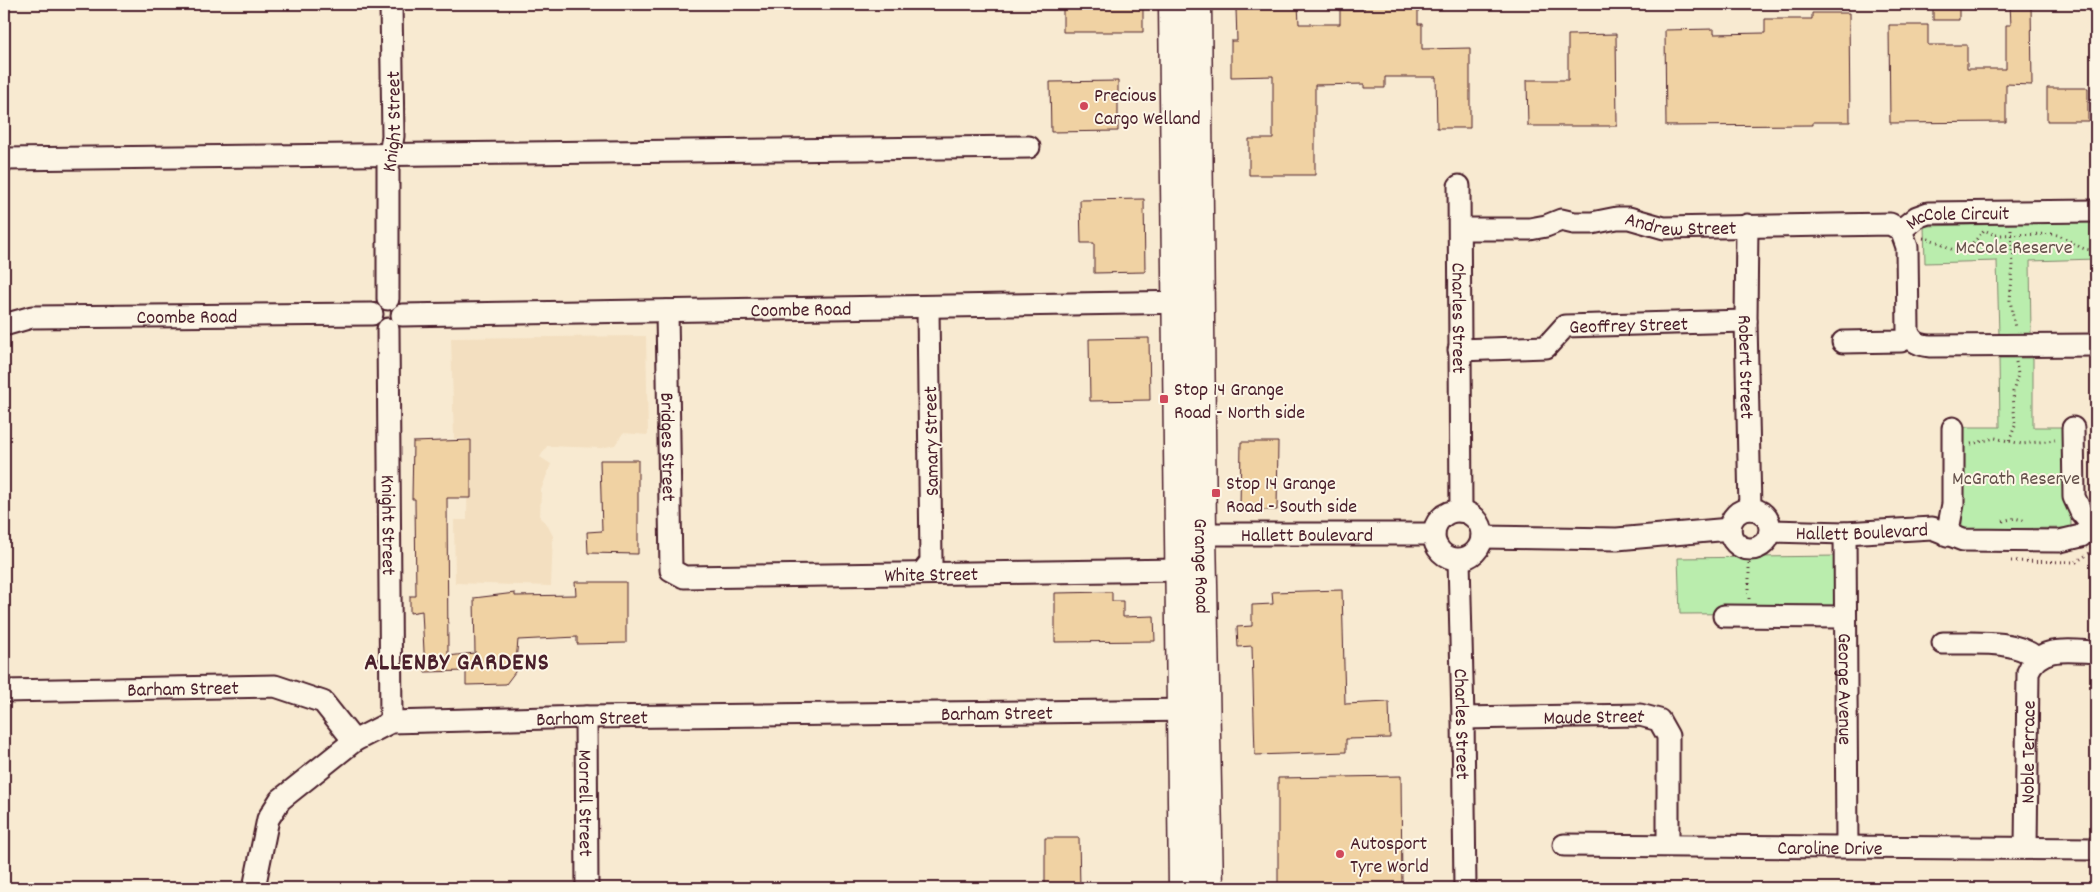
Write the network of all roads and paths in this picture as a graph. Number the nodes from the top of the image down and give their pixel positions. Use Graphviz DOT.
graph roads {
  1 [pos="392,4"];
  2 [pos="1173,4"];
  3 [pos="1197,4"];
  4 [pos="1029,147"];
  5 [pos="390,154"];
  6 [pos="4,160"];
  7 [pos="1459,186"];
  8 [pos="2096,211"];
  9 [pos="2011,213"];
  10 [pos="1747,225"];
  11 [pos="1460,230"];
  12 [pos="1909,234"];
  13 [pos="2012,234"];
  14 [pos="2096,250"];
  15 [pos="1188,302"];
  16 [pos="928,307"];
  17 [pos="667,310"];
  18 [pos="393,314"];
  19 [pos="1746,321"];
  20 [pos="4,324"];
  21 [pos="1910,337"];
  22 [pos="1843,342"];
  23 [pos="2096,345"];
  24 [pos="2016,347"];
  25 [pos="1459,350"];
  26 [pos="2073,434"];
  27 [pos="1953,435"];
  28 [pos="2009,441"];
  29 [pos="1750,509"];
  30 [pos="1461,511"];
  31 [pos="1730,529"];
  32 [pos="1771,531"];
  33 [pos="2095,532"];
  34 [pos="1845,533"];
  35 [pos="1191,534"];
  36 [pos="1434,534"];
  37 [pos="1947,535"];
  38 [pos="1482,537"];
  39 [pos="1750,550"];
  40 [pos="1459,560"];
  41 [pos="2010,561"];
  42 [pos="1180,570"];
  43 [pos="922,573"];
  44 [pos="684,577"];
  45 [pos="1724,616"];
  46 [pos="1749,617"];
  47 [pos="1845,617"];
  48 [pos="1943,644"];
  49 [pos="2096,652"];
  50 [pos="2036,658"];
  51 [pos="4,691"];
  52 [pos="1194,710"];
  53 [pos="586,717"];
  54 [pos="1463,718"];
  55 [pos="391,722"];
  56 [pos="354,741"];
  57 [pos="1564,844"];
  58 [pos="1668,844"];
  59 [pos="1847,846"];
  60 [pos="2026,848"];
  61 [pos="2096,849"];
  62 [pos="254,888"];
  63 [pos="587,888"];
  64 [pos="1183,888"];
  65 [pos="1209,888"];
  66 [pos="1465,888"];
  1 -- 5 [label="street, Knight Street"];
  2 -- 15 [label="main road, Grange Road"];
  3 -- 15 [label="main road, Grange Road"];
  4 -- 5 [label="street"];
  5 -- 6 [label="street"];
  5 -- 18 [label="street, Knight Street"];
  7 -- 11 [label="street, Charles Street"];
  8 -- 9 [label="street, McCole Circuit"];
  9 -- 12 [label="street, McCole Circuit"];
  9 -- 13 [label="path"];
  10 -- 11 [label="street, Andrew Street"];
  10 -- 12 [label="street, Andrew Street"];
  10 -- 19 [label="street, Robert Street"];
  11 -- 25 [label="street, Charles Street"];
  12 -- 13 [label="path"];
  12 -- 21 [label="street, McCole Circuit"];
  13 -- 14 [label="path"];
  13 -- 24 [label="path"];
  15 -- 16 [label="street, Coombe Road"];
  15 -- 35 [label="main road, Grange Road"];
  16 -- 17 [label="street, Coombe Road"];
  16 -- 43 [label="street, Samary Street"];
  17 -- 18 [label="street, Coombe Road"];
  17 -- 44 [label="street, Bridges Street"];
  18 -- 20 [label="street, Coombe Road"];
  18 -- 55 [label="street, Knight Street"];
  19 -- 25 [label="street, Geoffrey Street"];
  19 -- 29 [label="street, Robert Street"];
  21 -- 22 [label="street"];
  21 -- 24 [label="street"];
  23 -- 24 [label="street"];
  24 -- 28 [label="path"];
  25 -- 30 [label="street, Charles Street"];
  26 -- 28 [label="path"];
  26 -- 33 [label="street"];
  27 -- 28 [label="path"];
  27 -- 37 [label="street"];
  29 -- 31 [label="street"];
  29 -- 32 [label="street"];
  30 -- 36 [label="street"];
  30 -- 38 [label="street"];
  31 -- 38 [label="street"];
  31 -- 39 [label="street"];
  32 -- 34 [label="street, Hallett Boulevard"];
  32 -- 39 [label="street"];
  33 -- 37 [label="street, Hallett Boulevard"];
  33 -- 41 [label="path"];
  34 -- 37 [label="street, Hallett Boulevard"];
  34 -- 47 [label="street, George Avenue"];
  35 -- 36 [label="street, Hallett Boulevard"];
  35 -- 42 [label="main road, Grange Road"];
  35 -- 52 [label="main road, Grange Road"];
  36 -- 40 [label="street"];
  38 -- 40 [label="street"];
  39 -- 46 [label="path"];
  40 -- 54 [label="street, Charles Street"];
  42 -- 43 [label="street, White Street"];
  42 -- 52 [label="main road, Grange Road"];
  43 -- 44 [label="street, White Street"];
  45 -- 46 [label="street"];
  46 -- 47 [label="street"];
  47 -- 59 [label="street, George Avenue"];
  48 -- 50 [label="street"];
  49 -- 50 [label="street"];
  50 -- 60 [label="street, Noble Terrace"];
  51 -- 56 [label="street, Barham Street"];
  52 -- 53 [label="street, Barham Street"];
  52 -- 64 [label="main road, Grange Road"];
  52 -- 65 [label="main road, Grange Road"];
  53 -- 55 [label="street, Barham Street"];
  53 -- 63 [label="street, Morrell Street"];
  54 -- 58 [label="street, Maude Street"];
  54 -- 66 [label="street, Charles Street"];
  55 -- 56 [label="street, Barham Street"];
  56 -- 62 [label="street"];
  57 -- 58 [label="street, Caroline Drive"];
  58 -- 59 [label="street, Caroline Drive"];
  59 -- 60 [label="street, Caroline Drive"];
  60 -- 61 [label="street, Caroline Drive"];
}
